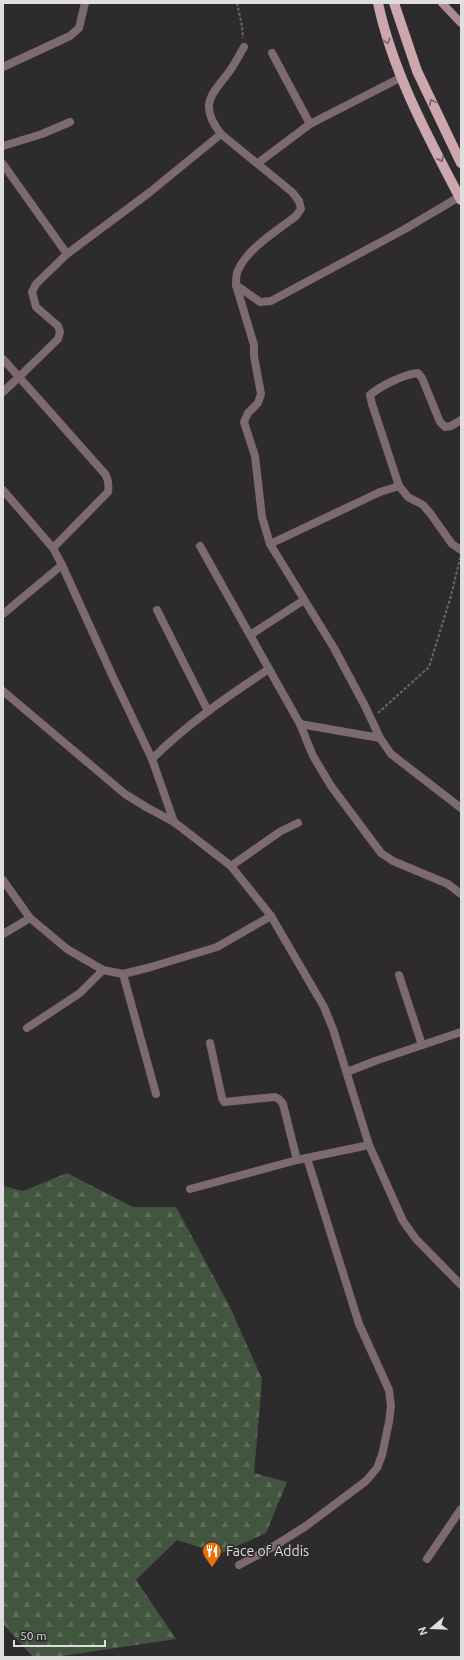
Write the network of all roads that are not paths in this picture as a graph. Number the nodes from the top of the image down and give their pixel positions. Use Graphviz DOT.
graph roads {
  1 [pos="85,3"];
  2 [pos="378,3"];
  3 [pos="394,3"];
  4 [pos="442,3"];
  5 [pos="461,23"];
  6 [pos="244,48"];
  7 [pos="272,53"];
  8 [pos="3,67"];
  9 [pos="400,78"];
  10 [pos="70,122"];
  11 [pos="310,124"];
  12 [pos="221,134"];
  13 [pos="3,146"];
  14 [pos="461,162"];
  15 [pos="258,163"];
  16 [pos="3,164"];
  17 [pos="460,199"];
  18 [pos="67,254"];
  19 [pos="236,285"];
  20 [pos="3,359"];
  21 [pos="19,377"];
  22 [pos="3,392"];
  23 [pos="461,420"];
  24 [pos="400,486"];
  25 [pos="3,490"];
  26 [pos="270,544"];
  27 [pos="200,546"];
  28 [pos="53,548"];
  29 [pos="461,550"];
  30 [pos="62,565"];
  31 [pos="304,600"];
  32 [pos="157,610"];
  33 [pos="3,614"];
  34 [pos="250,635"];
  35 [pos="269,669"];
  36 [pos="3,691"];
  37 [pos="208,711"];
  38 [pos="300,724"];
  39 [pos="380,738"];
  40 [pos="152,759"];
  41 [pos="461,808"];
  42 [pos="174,822"];
  43 [pos="298,823"];
  44 [pos="231,866"];
  45 [pos="3,880"];
  46 [pos="461,894"];
  47 [pos="270,916"];
  48 [pos="30,918"];
  49 [pos="3,934"];
  50 [pos="103,970"];
  51 [pos="123,974"];
  52 [pos="398,975"];
  53 [pos="27,1028"];
  54 [pos="461,1032"];
  55 [pos="210,1043"];
  56 [pos="422,1045"];
  57 [pos="347,1072"];
  58 [pos="156,1094"];
  59 [pos="369,1145"];
  60 [pos="307,1158"];
  61 [pos="297,1160"];
  62 [pos="190,1189"];
  63 [pos="461,1285"];
  64 [pos="461,1509"];
  65 [pos="426,1559"];
  66 [pos="239,1565"];
  1 -- 8 [label="street"];
  2 -- 9 [label="main road, one-way"];
  14 -- 3 [label="main road, one-way"];
  4 -- 5 [label="main road"];
  6 -- 12 [label="street"];
  7 -- 11 [label="street"];
  9 -- 11 [label="street"];
  9 -- 17 [label="main road, one-way"];
  10 -- 13 [label="street"];
  11 -- 15 [label="street"];
  12 -- 15 [label="street"];
  12 -- 18 [label="street"];
  15 -- 19 [label="street"];
  16 -- 18 [label="street"];
  17 -- 19 [label="street"];
  18 -- 21 [label="street"];
  19 -- 26 [label="street"];
  20 -- 21 [label="street"];
  21 -- 22 [label="street"];
  21 -- 28 [label="street"];
  23 -- 24 [label="street"];
  24 -- 26 [label="street"];
  24 -- 29 [label="street"];
  25 -- 28 [label="street"];
  26 -- 31 [label="street"];
  27 -- 34 [label="street"];
  28 -- 30 [label="street"];
  30 -- 33 [label="street"];
  30 -- 40 [label="street"];
  31 -- 34 [label="street"];
  31 -- 39 [label="street"];
  32 -- 37 [label="street"];
  34 -- 35 [label="street"];
  35 -- 37 [label="street"];
  35 -- 38 [label="street"];
  36 -- 42 [label="street"];
  37 -- 40 [label="street"];
  38 -- 39 [label="street"];
  38 -- 46 [label="street"];
  39 -- 41 [label="street"];
  40 -- 42 [label="street"];
  42 -- 44 [label="street"];
  43 -- 44 [label="street"];
  44 -- 47 [label="street"];
  45 -- 48 [label="street"];
  47 -- 51 [label="street"];
  47 -- 57 [label="street"];
  48 -- 49 [label="street"];
  48 -- 50 [label="street"];
  50 -- 51 [label="street"];
  50 -- 53 [label="street"];
  51 -- 58 [label="street"];
  52 -- 56 [label="street"];
  54 -- 56 [label="street"];
  55 -- 61 [label="street"];
  56 -- 57 [label="street"];
  57 -- 59 [label="street"];
  59 -- 60 [label="street"];
  59 -- 63 [label="street"];
  60 -- 61 [label="street"];
  60 -- 66 [label="street"];
  61 -- 62 [label="street"];
  64 -- 65 [label="street"];
}
